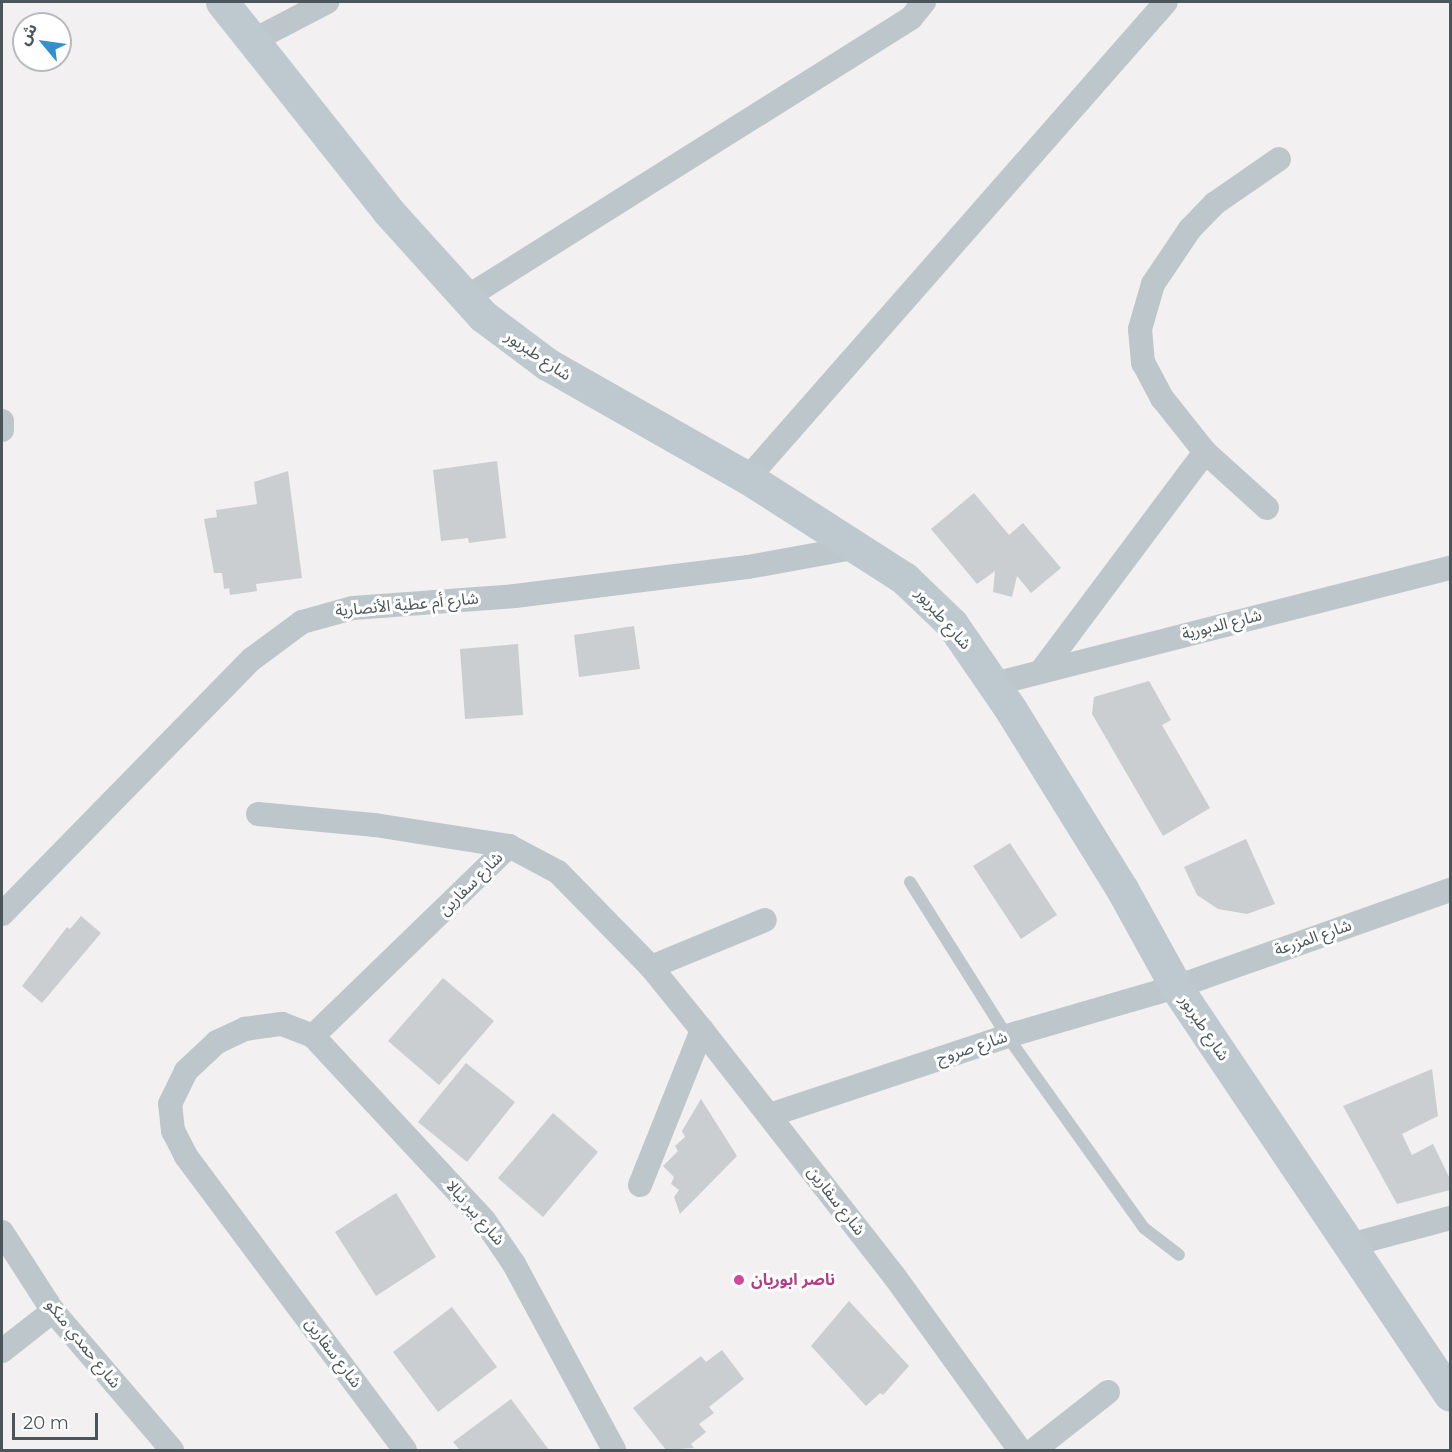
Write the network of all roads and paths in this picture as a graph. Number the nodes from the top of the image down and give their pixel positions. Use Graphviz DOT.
graph roads {
  1 [pos="222,2"];
  2 [pos="327,2"];
  3 [pos="924,2"];
  4 [pos="1166,2"];
  5 [pos="252,40"];
  6 [pos="1279,159"];
  7 [pos="464,298"];
  8 [pos="2,421"];
  9 [pos="2,430"];
  10 [pos="1205,452"];
  11 [pos="748,477"];
  12 [pos="1267,508"];
  13 [pos="858,548"];
  14 [pos="1450,568"];
  15 [pos="1042,670"];
  16 [pos="994,684"];
  17 [pos="258,814"];
  18 [pos="509,846"];
  19 [pos="910,882"];
  20 [pos="1450,890"];
  21 [pos="2,914"];
  22 [pos="765,920"];
  23 [pos="651,967"];
  24 [pos="1176,987"];
  25 [pos="702,1030"];
  26 [pos="313,1036"];
  27 [pos="1007,1036"];
  28 [pos="770,1116"];
  29 [pos="640,1185"];
  30 [pos="1450,1218"];
  31 [pos="2,1232"];
  32 [pos="1350,1245"];
  33 [pos="1179,1255"];
  34 [pos="53,1311"];
  35 [pos="2,1351"];
  36 [pos="1108,1392"];
  37 [pos="1450,1394"];
  38 [pos="399,1448"];
  39 [pos="167,1449"];
  40 [pos="614,1450"];
  41 [pos="1020,1450"];
  42 [pos="1034,1450"];
  1 -- 5 [label="street, شارع طبربور"];
  2 -- 5 [label="street"];
  3 -- 7 [label="street"];
  4 -- 11 [label="street"];
  5 -- 7 [label="street, شارع طبربور"];
  6 -- 10 [label="street"];
  7 -- 11 [label="street, شارع طبربور"];
  8 -- 9 [label="street"];
  10 -- 12 [label="street"];
  10 -- 15 [label="street"];
  11 -- 13 [label="street, شارع طبربور"];
  13 -- 16 [label="street, شارع طبربور"];
  13 -- 21 [label="street, شارع أم عطية الأنصارية"];
  14 -- 15 [label="street, شارع الدبورية"];
  15 -- 16 [label="street, شارع الدبورية"];
  16 -- 24 [label="street, شارع طبربور"];
  17 -- 18 [label="street"];
  18 -- 23 [label="street, شارع سفارين"];
  18 -- 26 [label="street, شارع سفارين"];
  19 -- 27 [label="lane"];
  20 -- 24 [label="street, شارع المزرعة"];
  22 -- 23 [label="street"];
  23 -- 25 [label="street, شارع سفارين"];
  24 -- 27 [label="street, شارع صروح"];
  24 -- 32 [label="street, شارع طبربور"];
  25 -- 28 [label="street, شارع سفارين"];
  25 -- 29 [label="street"];
  26 -- 38 [label="street, شارع سفارين"];
  26 -- 40 [label="street, شارع بير نبالا"];
  27 -- 28 [label="street, شارع صروح"];
  27 -- 33 [label="lane"];
  28 -- 41 [label="street, شارع سفارين"];
  30 -- 32 [label="street"];
  31 -- 34 [label="street, شارع حمدي منكو"];
  32 -- 37 [label="street, شارع طبربور"];
  34 -- 35 [label="street"];
  34 -- 39 [label="street, شارع حمدي منكو"];
  36 -- 42 [label="street"];
}
